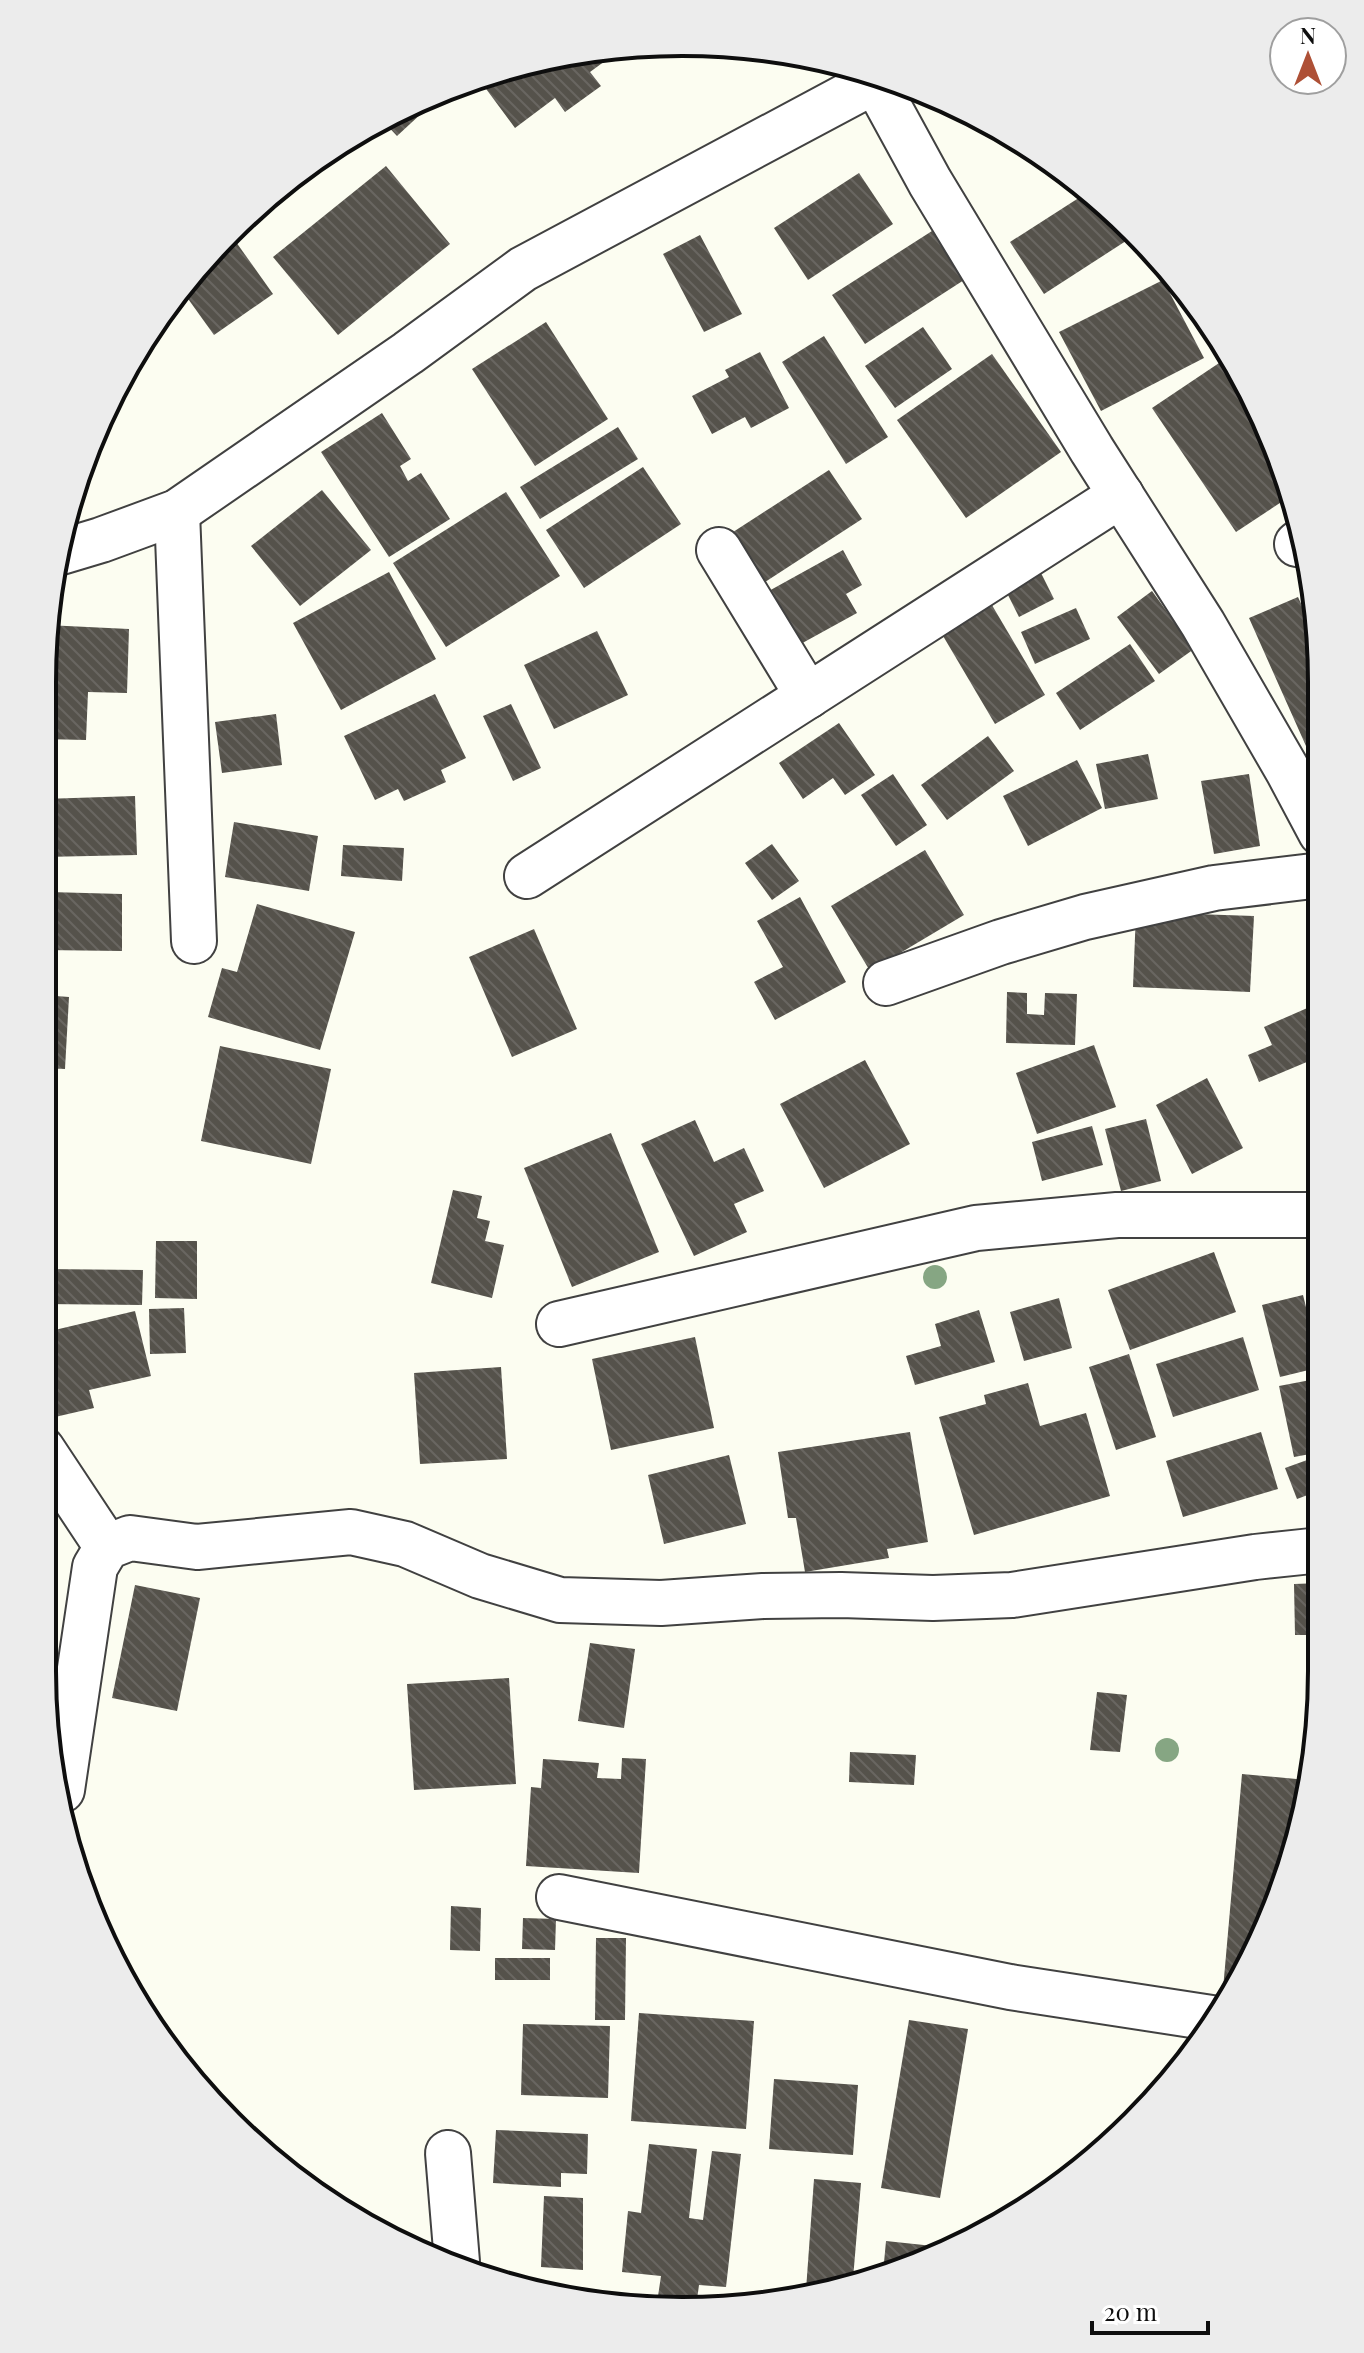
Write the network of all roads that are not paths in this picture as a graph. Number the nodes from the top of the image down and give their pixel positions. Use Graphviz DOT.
graph roads {
  1 [pos="863,83"];
  2 [pos="879,88"];
  3 [pos="1121,495"];
  4 [pos="177,512"];
  5 [pos="71,549"];
  6 [pos="719,550"];
  7 [pos="808,696"];
  8 [pos="1308,810"];
  9 [pos="527,876"];
  10 [pos="1308,877"];
  11 [pos="194,941"];
  12 [pos="886,983"];
  13 [pos="1308,1215"];
  14 [pos="559,1324"];
  15 [pos="56,1470"];
  16 [pos="107,1547"];
  17 [pos="1308,1551"];
  18 [pos="64,1773"];
  19 [pos="559,1897"];
  20 [pos="1203,2017"];
  21 [pos="448,2153"];
  22 [pos="456,2255"];
  1 -- 4 [label="street"];
  2 -- 3 [label="street"];
  3 -- 7 [label="street"];
  3 -- 8 [label="street"];
  4 -- 5 [label="street"];
  4 -- 11 [label="street"];
  6 -- 7 [label="street"];
  7 -- 9 [label="street"];
  10 -- 12 [label="street"];
  13 -- 14 [label="street"];
  15 -- 16 [label="street"];
  16 -- 17 [label="street"];
  16 -- 18 [label="street"];
  19 -- 20 [label="street"];
  21 -- 22 [label="street"];
}
